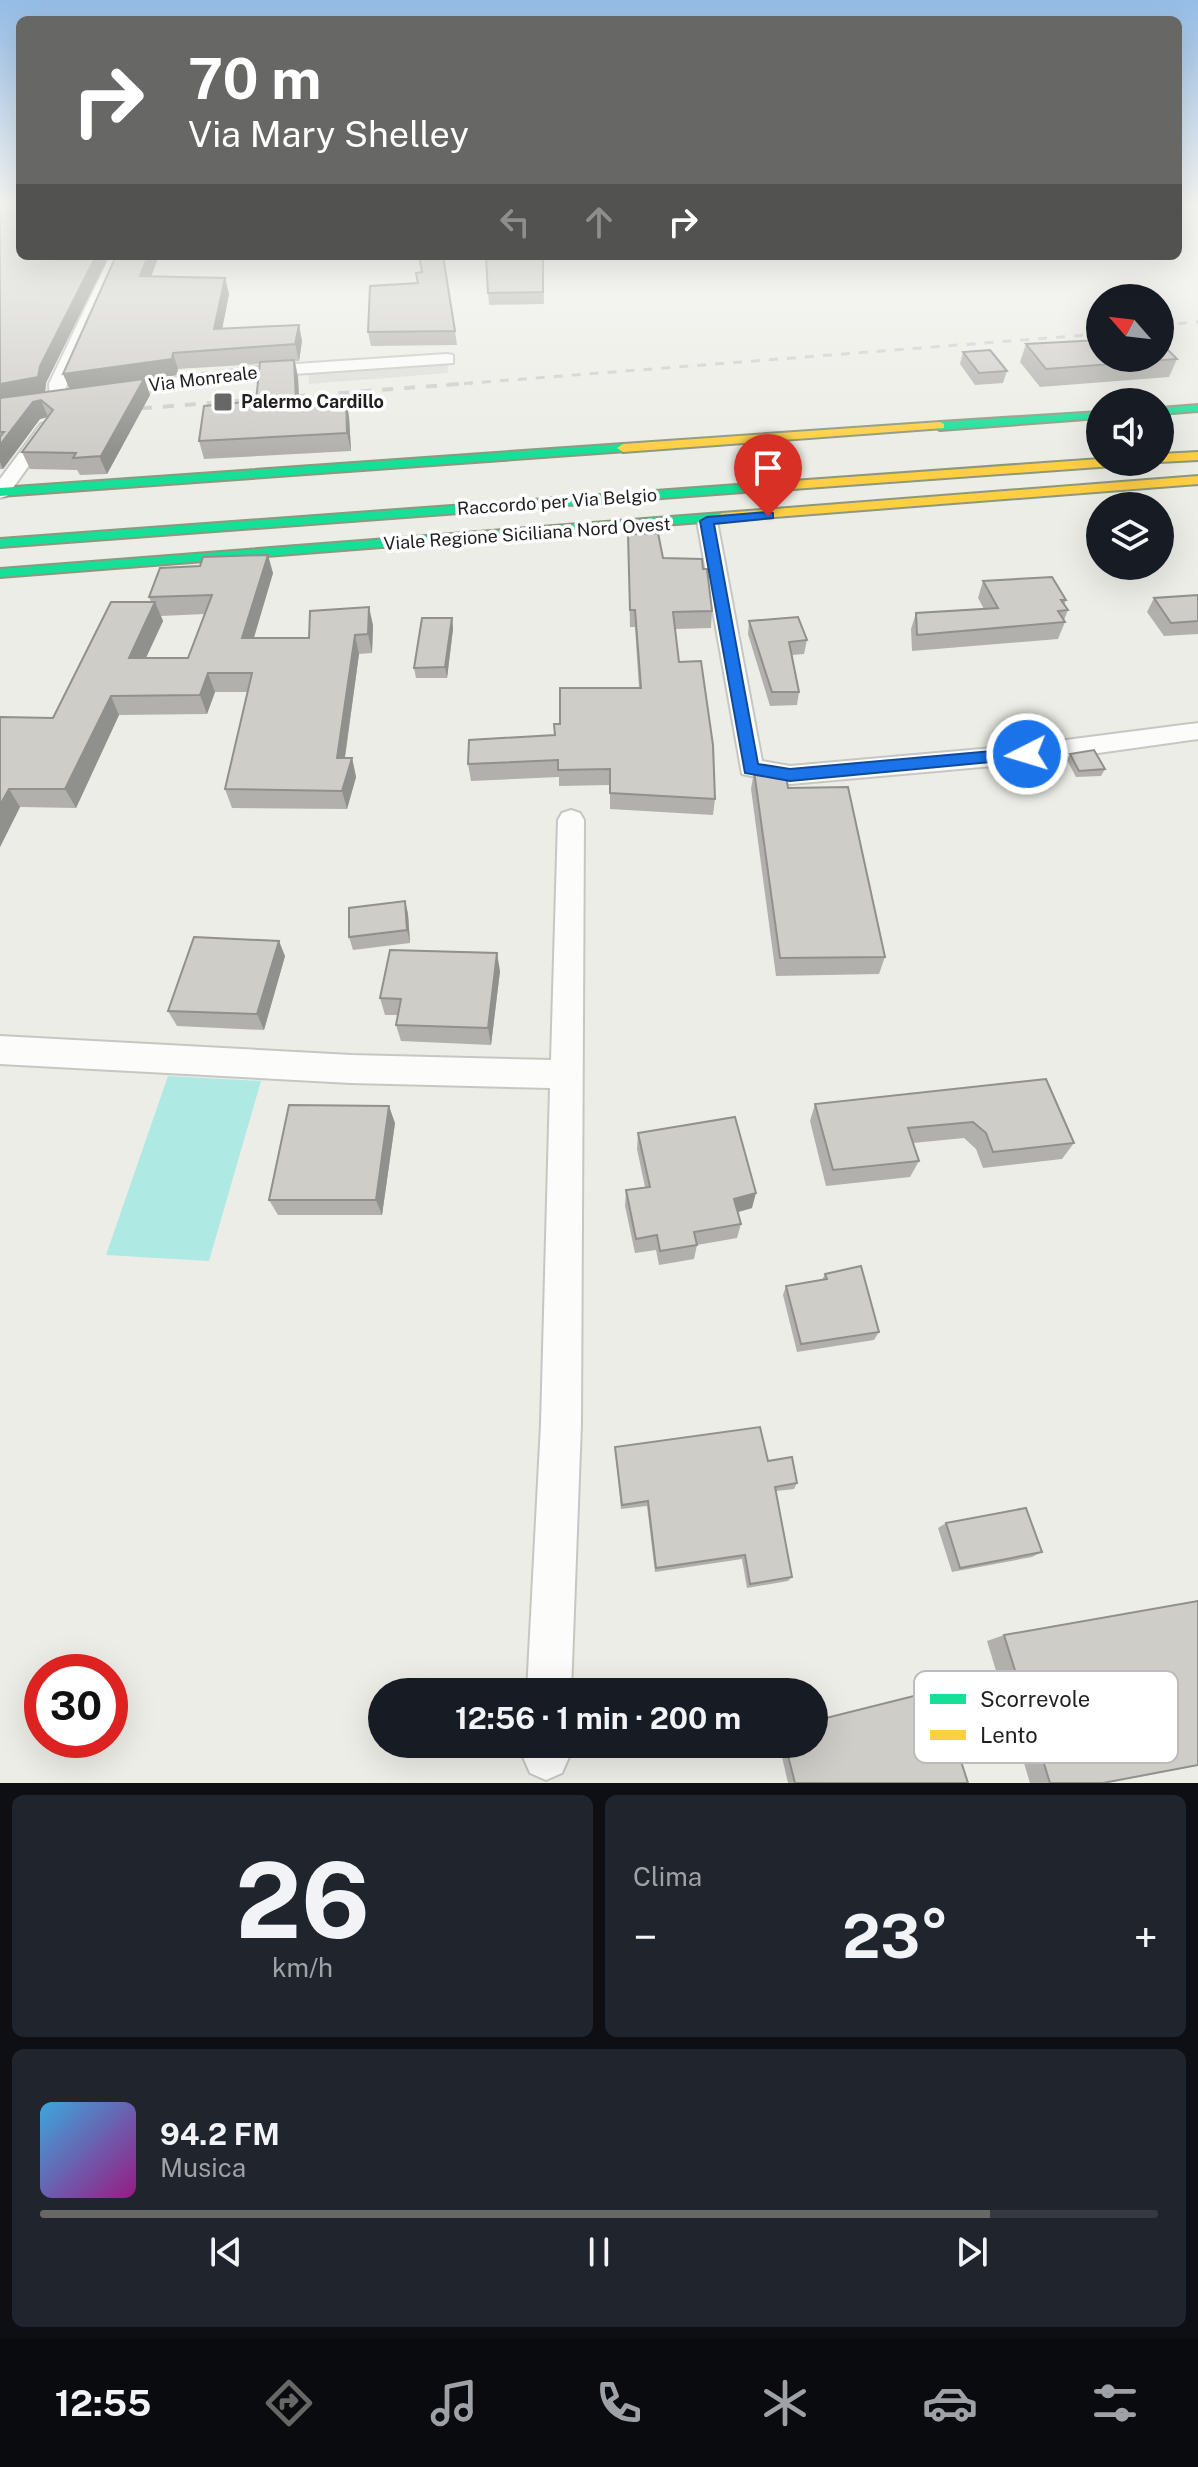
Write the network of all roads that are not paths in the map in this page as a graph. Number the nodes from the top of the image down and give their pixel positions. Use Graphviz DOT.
graph roads {
  1 [pos="103,286"];
  2 [pos="447,359"];
  3 [pos="99,393"];
  4 [pos="56,399"];
  5 [pos="1198,408"];
  6 [pos="1174,410"];
  7 [pos="1086,416"];
  8 [pos="48,425"];
  9 [pos="1198,456"];
  10 [pos="1174,457"];
  11 [pos="1086,464"];
  12 [pos="1198,480"];
  13 [pos="0,492"];
  14 [pos="707,521"];
  15 [pos="0,543"];
  16 [pos="0,573"];
  17 [pos="1198,731"];
  18 [pos="571,820"];
  19 [pos="0,1050"];
  20 [pos="567,1074"];
  21 [pos="550,1678"];
  1 -- 4 [label="street"];
  2 -- 3 [label="street, Via Monreale"];
  5 -- 6 [label="main road"];
  7 -- 13 [label="main road"];
  8 -- 13 [label="street"];
  9 -- 10 [label="main road"];
  11 -- 15 [label="main road, Raccordo per Via Belgio"];
  12 -- 14 [label="main road, Viale Regione Siciliana Nord Ovest"];
  14 -- 16 [label="main road, Viale Regione Siciliana Nord Ovest"];
  14 -- 17 [label="street"];
  18 -- 20 [label="street"];
  19 -- 20 [label="street"];
  20 -- 21 [label="street"];
}
